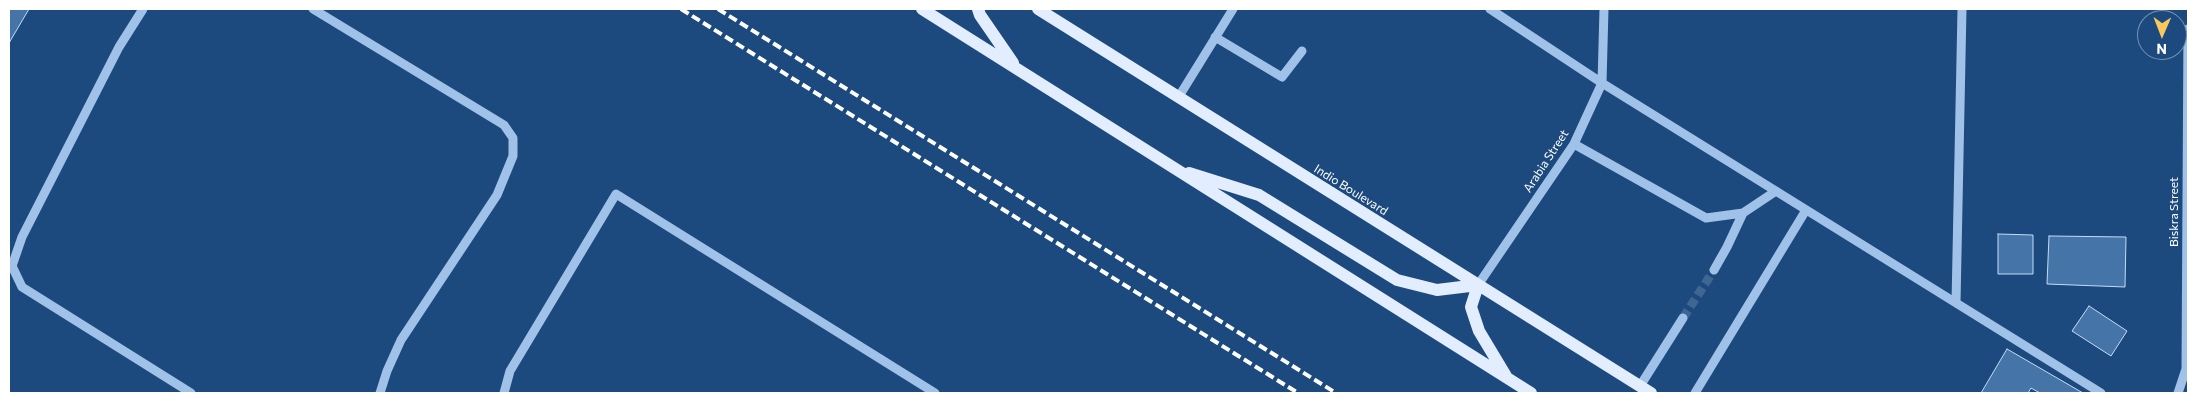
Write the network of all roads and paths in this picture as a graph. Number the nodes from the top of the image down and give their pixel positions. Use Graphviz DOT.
graph roads {
  1 [pos="143,9"];
  2 [pos="313,9"];
  3 [pos="922,9"];
  4 [pos="978,9"];
  5 [pos="1038,9"];
  6 [pos="1233,9"];
  7 [pos="1490,9"];
  8 [pos="1604,9"];
  9 [pos="1962,9"];
  10 [pos="2188,29"];
  11 [pos="1215,37"];
  12 [pos="1302,51"];
  13 [pos="1018,69"];
  14 [pos="1602,83"];
  15 [pos="1178,98"];
  16 [pos="1574,144"];
  17 [pos="1172,167"];
  18 [pos="1776,192"];
  19 [pos="1806,210"];
  20 [pos="1743,213"];
  21 [pos="1714,270"];
  22 [pos="1478,285"];
  23 [pos="1956,303"];
  24 [pos="1683,318"];
  25 [pos="1508,379"];
  26 [pos="1640,386"];
  27 [pos="191,393"];
  28 [pos="380,393"];
  29 [pos="504,393"];
  30 [pos="935,393"];
  31 [pos="1531,393"];
  32 [pos="1652,393"];
  33 [pos="1695,393"];
  34 [pos="2101,393"];
  35 [pos="2178,393"];
  1 -- 27 [label="street"];
  2 -- 28 [label="street"];
  3 -- 13 [label="main road"];
  4 -- 13 [label="main road"];
  5 -- 15 [label="main road, Indio Boulevard"];
  6 -- 11 [label="street"];
  7 -- 14 [label="street"];
  8 -- 14 [label="street, Arabia Street"];
  9 -- 23 [label="street"];
  10 -- 35 [label="street, Biskra Street"];
  11 -- 12 [label="street"];
  11 -- 15 [label="street"];
  13 -- 17 [label="main road"];
  14 -- 16 [label="street, Arabia Street"];
  14 -- 18 [label="street"];
  15 -- 22 [label="main road, Indio Boulevard"];
  16 -- 20 [label="street"];
  16 -- 22 [label="street, Arabia Street"];
  17 -- 22 [label="main road"];
  17 -- 25 [label="main road"];
  18 -- 19 [label="street"];
  18 -- 20 [label="street"];
  19 -- 23 [label="street"];
  19 -- 33 [label="street"];
  20 -- 21 [label="street"];
  22 -- 25 [label="main road"];
  22 -- 26 [label="main road, Indio Boulevard"];
  23 -- 34 [label="street"];
  24 -- 26 [label="street"];
  25 -- 31 [label="main road"];
  26 -- 32 [label="main road, Indio Boulevard"];
  29 -- 30 [label="street"];
}
